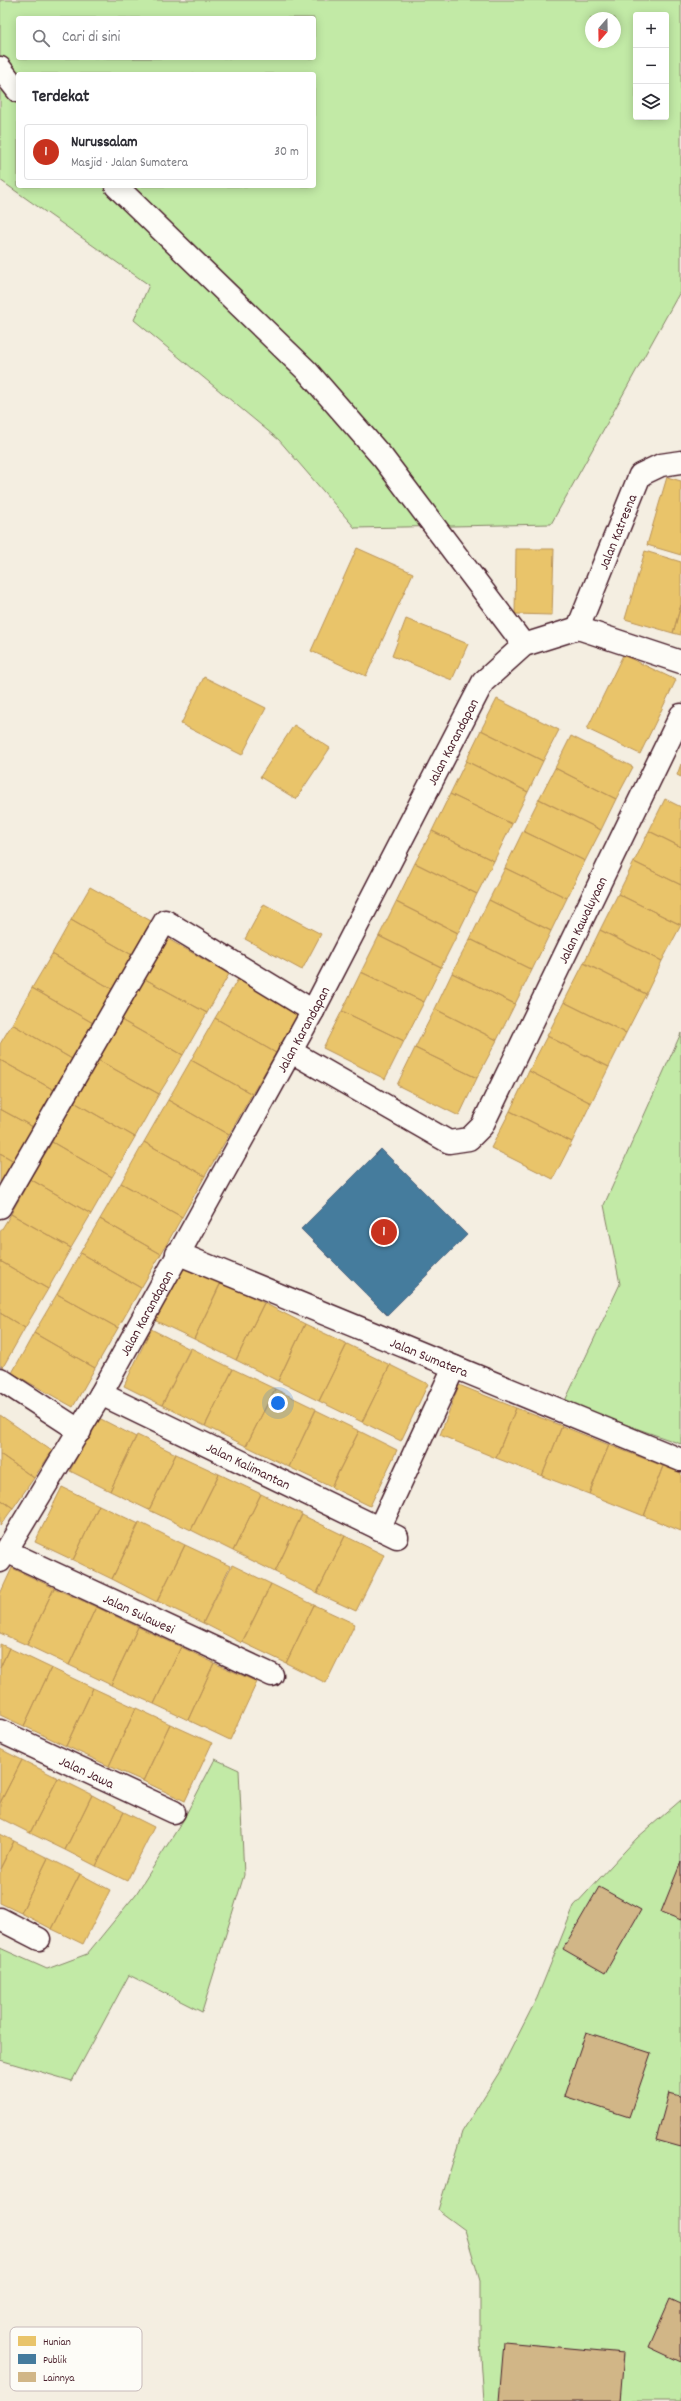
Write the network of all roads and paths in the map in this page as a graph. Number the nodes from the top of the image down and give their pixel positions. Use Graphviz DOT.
graph roads {
  1 [pos="0,68"];
  2 [pos="16,88"];
  3 [pos="118,188"];
  4 [pos="681,462"];
  5 [pos="578,628"];
  6 [pos="524,645"];
  7 [pos="681,662"];
  8 [pos="681,715"];
  9 [pos="313,1011"];
  10 [pos="290,1051"];
  11 [pos="0,1207"];
  12 [pos="177,1253"];
  13 [pos="454,1367"];
  14 [pos="0,1379"];
  15 [pos="101,1394"];
  16 [pos="80,1431"];
  17 [pos="681,1460"];
  18 [pos="3,1556"];
  19 [pos="272,1675"];
  20 [pos="0,1731"];
  21 [pos="174,1812"];
  22 [pos="0,1919"];
  23 [pos="39,1939"];
  1 -- 2 [label="street"];
  3 -- 6 [label="street"];
  4 -- 5 [label="street, Jalan Katresna"];
  5 -- 6 [label="street, Jalan Karandapan"];
  5 -- 7 [label="street"];
  6 -- 9 [label="street, Jalan Karandapan"];
  8 -- 10 [label="street, Jalan Kawaluyaan"];
  9 -- 10 [label="street, Jalan Karandapan"];
  9 -- 11 [label="street"];
  10 -- 12 [label="street, Jalan Karandapan"];
  12 -- 13 [label="street, Jalan Sumatera"];
  12 -- 15 [label="street, Jalan Karandapan"];
  13 -- 15 [label="street, Jalan Kalimantan"];
  13 -- 17 [label="street, Jalan Sumatera"];
  14 -- 16 [label="street"];
  15 -- 16 [label="street, Jalan Karandapan"];
  16 -- 18 [label="street, Jalan Karandapan"];
  18 -- 19 [label="street, Jalan Sulawesi"];
  20 -- 21 [label="street, Jalan Jawa"];
  22 -- 23 [label="street"];
}
